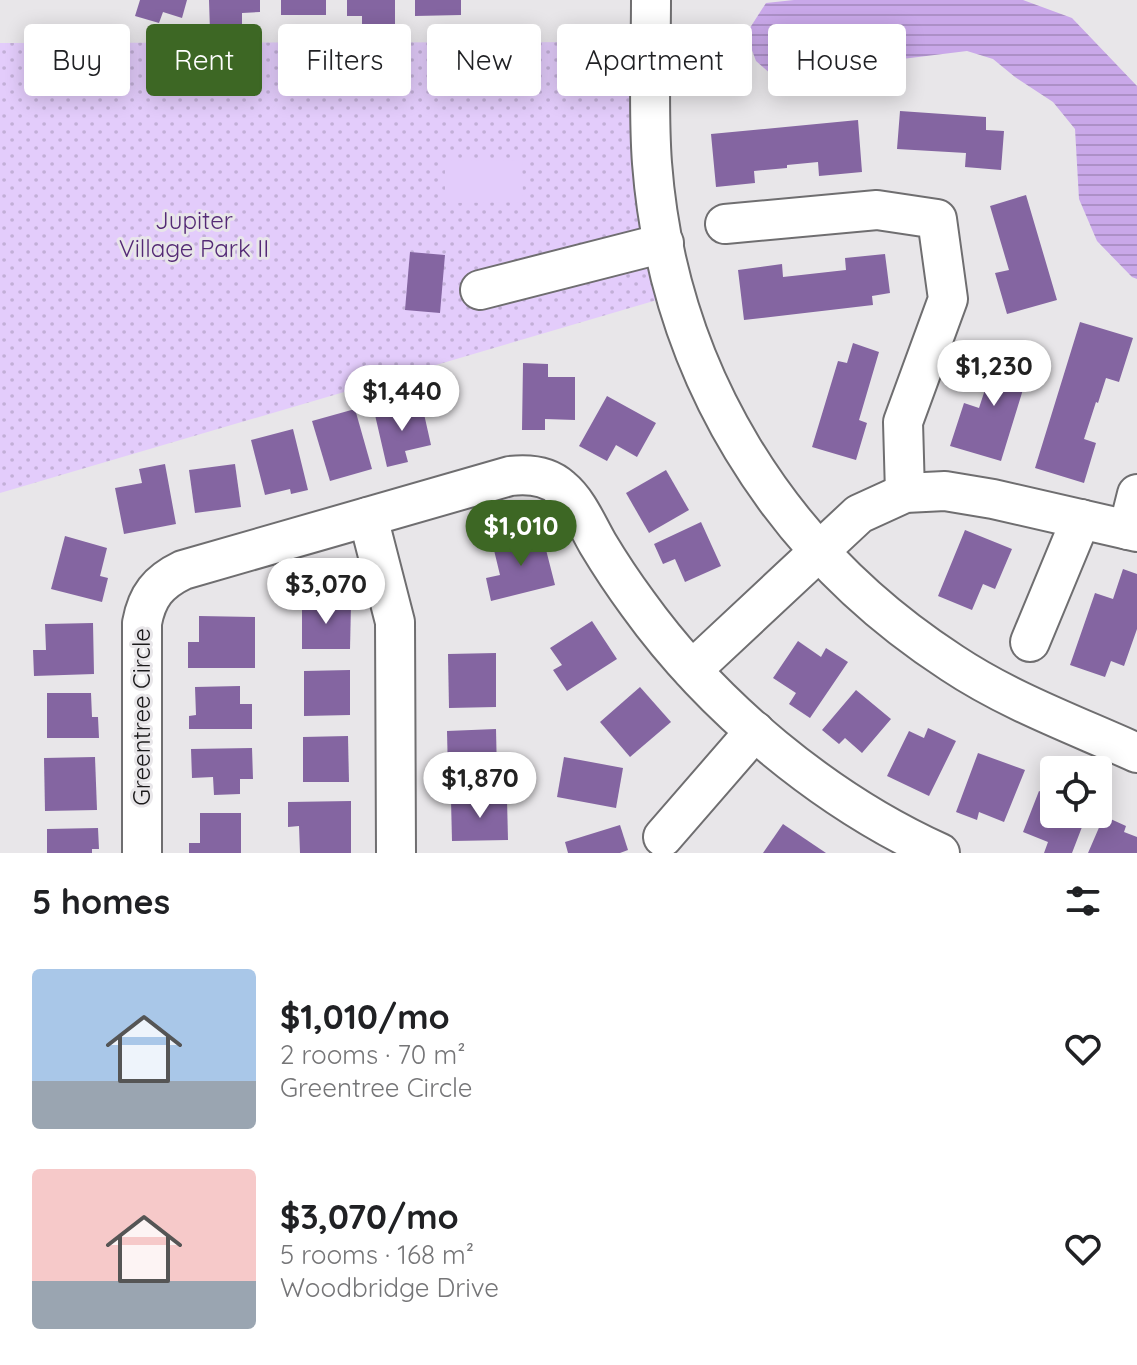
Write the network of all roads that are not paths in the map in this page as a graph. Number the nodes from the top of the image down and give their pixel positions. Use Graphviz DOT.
graph roads {
  1 [pos="651,0"];
  2 [pos="725,224"];
  3 [pos="664,243"];
  4 [pos="480,290"];
  5 [pos="905,493"];
  6 [pos="368,517"];
  7 [pos="1134,518"];
  8 [pos="1081,519"];
  9 [pos="819,553"];
  10 [pos="1030,642"];
  11 [pos="692,670"];
  12 [pos="755,731"];
  13 [pos="1137,753"];
  14 [pos="663,837"];
  15 [pos="142,853"];
  16 [pos="396,853"];
  17 [pos="940,853"];
  1 -- 3 [label="street"];
  2 -- 5 [label="street"];
  3 -- 4 [label="street"];
  3 -- 9 [label="street"];
  5 -- 8 [label="street"];
  5 -- 9 [label="street"];
  6 -- 11 [label="street, Greentree Circle"];
  6 -- 15 [label="street, Greentree Circle"];
  6 -- 16 [label="street"];
  7 -- 8 [label="street"];
  8 -- 10 [label="street"];
  9 -- 11 [label="street"];
  9 -- 13 [label="street"];
  11 -- 12 [label="street, Greentree Circle"];
  12 -- 14 [label="street"];
  12 -- 17 [label="street, Greentree Circle"];
}
